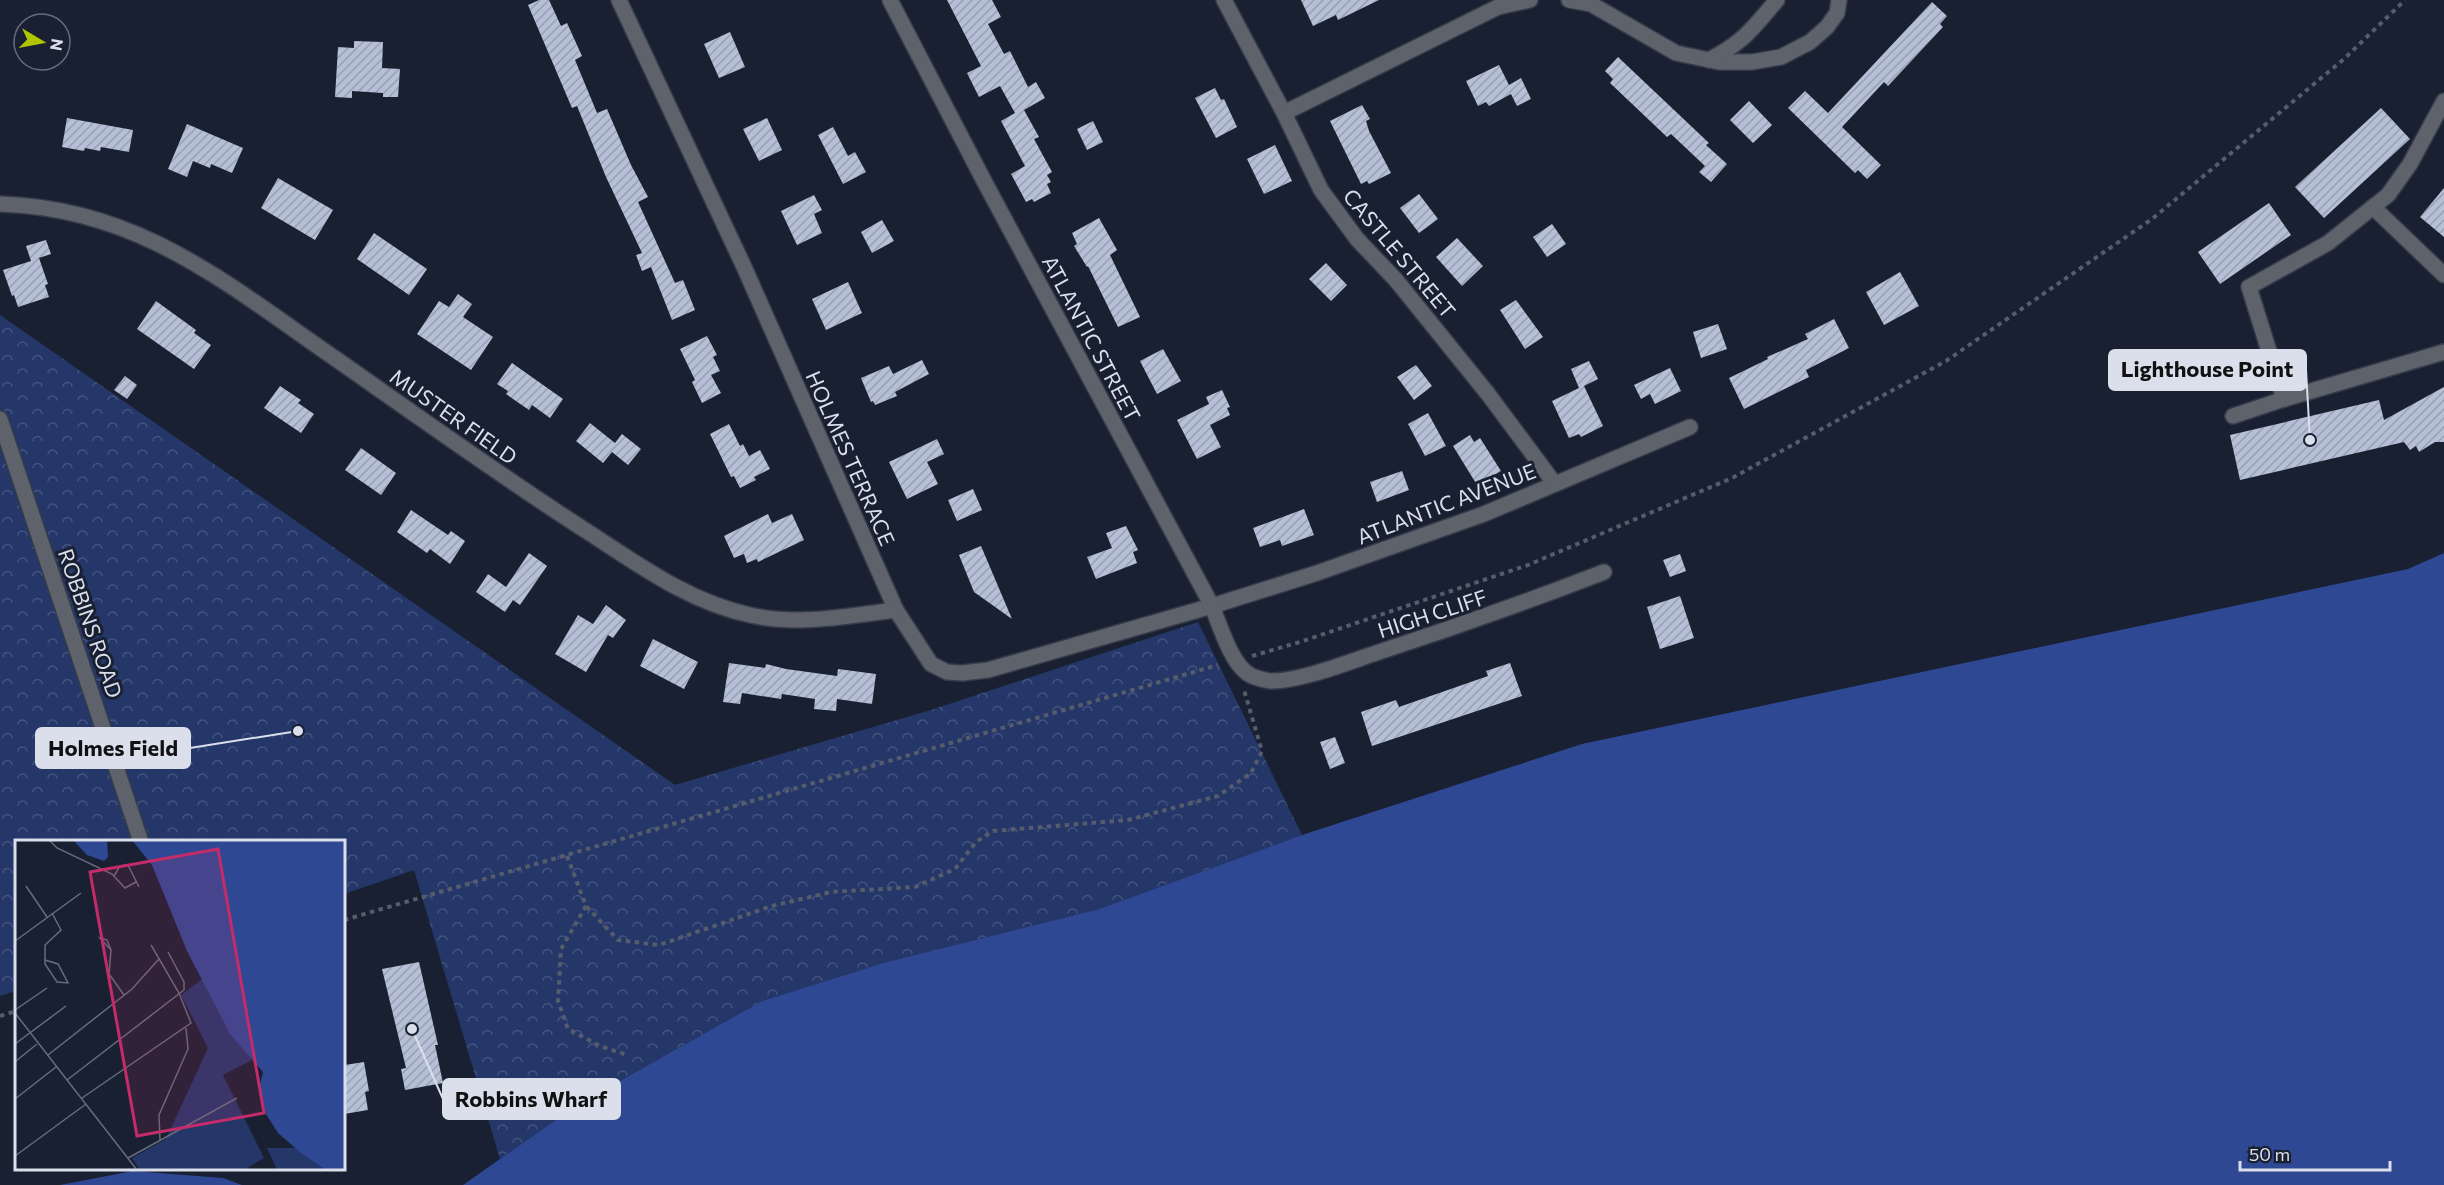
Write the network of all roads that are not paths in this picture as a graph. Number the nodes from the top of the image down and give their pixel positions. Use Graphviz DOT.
graph roads {
  1 [pos="619,0"];
  2 [pos="890,0"];
  3 [pos="1224,0"];
  4 [pos="1530,0"];
  5 [pos="1569,0"];
  6 [pos="1777,0"];
  7 [pos="1839,0"];
  8 [pos="1709,60"];
  9 [pos="2444,101"];
  10 [pos="1284,113"];
  11 [pos="0,204"];
  12 [pos="2373,207"];
  13 [pos="2444,275"];
  14 [pos="2444,352"];
  15 [pos="2284,399"];
  16 [pos="2233,416"];
  17 [pos="0,419"];
  18 [pos="1690,428"];
  19 [pos="1555,484"];
  20 [pos="1604,572"];
  21 [pos="1212,606"];
  22 [pos="897,610"];
  23 [pos="1270,681"];
  24 [pos="140,840"];
  1 -- 22 [label="street, HOLMES TERRACE"];
  2 -- 21 [label="street, ATLANTIC STREET"];
  3 -- 10 [label="street, CASTLE STREET"];
  4 -- 10 [label="street"];
  5 -- 8 [label="street"];
  6 -- 8 [label="street"];
  7 -- 8 [label="street"];
  9 -- 12 [label="street"];
  10 -- 19 [label="street, CASTLE STREET"];
  11 -- 22 [label="street, MUSTER FIELD"];
  12 -- 13 [label="street"];
  12 -- 15 [label="street"];
  14 -- 15 [label="street"];
  15 -- 16 [label="street"];
  17 -- 24 [label="street, ROBBINS ROAD"];
  18 -- 19 [label="street, ATLANTIC AVENUE"];
  19 -- 21 [label="street, ATLANTIC AVENUE"];
  20 -- 23 [label="street, HIGH CLIFF"];
  21 -- 22 [label="street, HOLMES TERRACE"];
  21 -- 23 [label="street, ATLANTIC STREET"];
}
